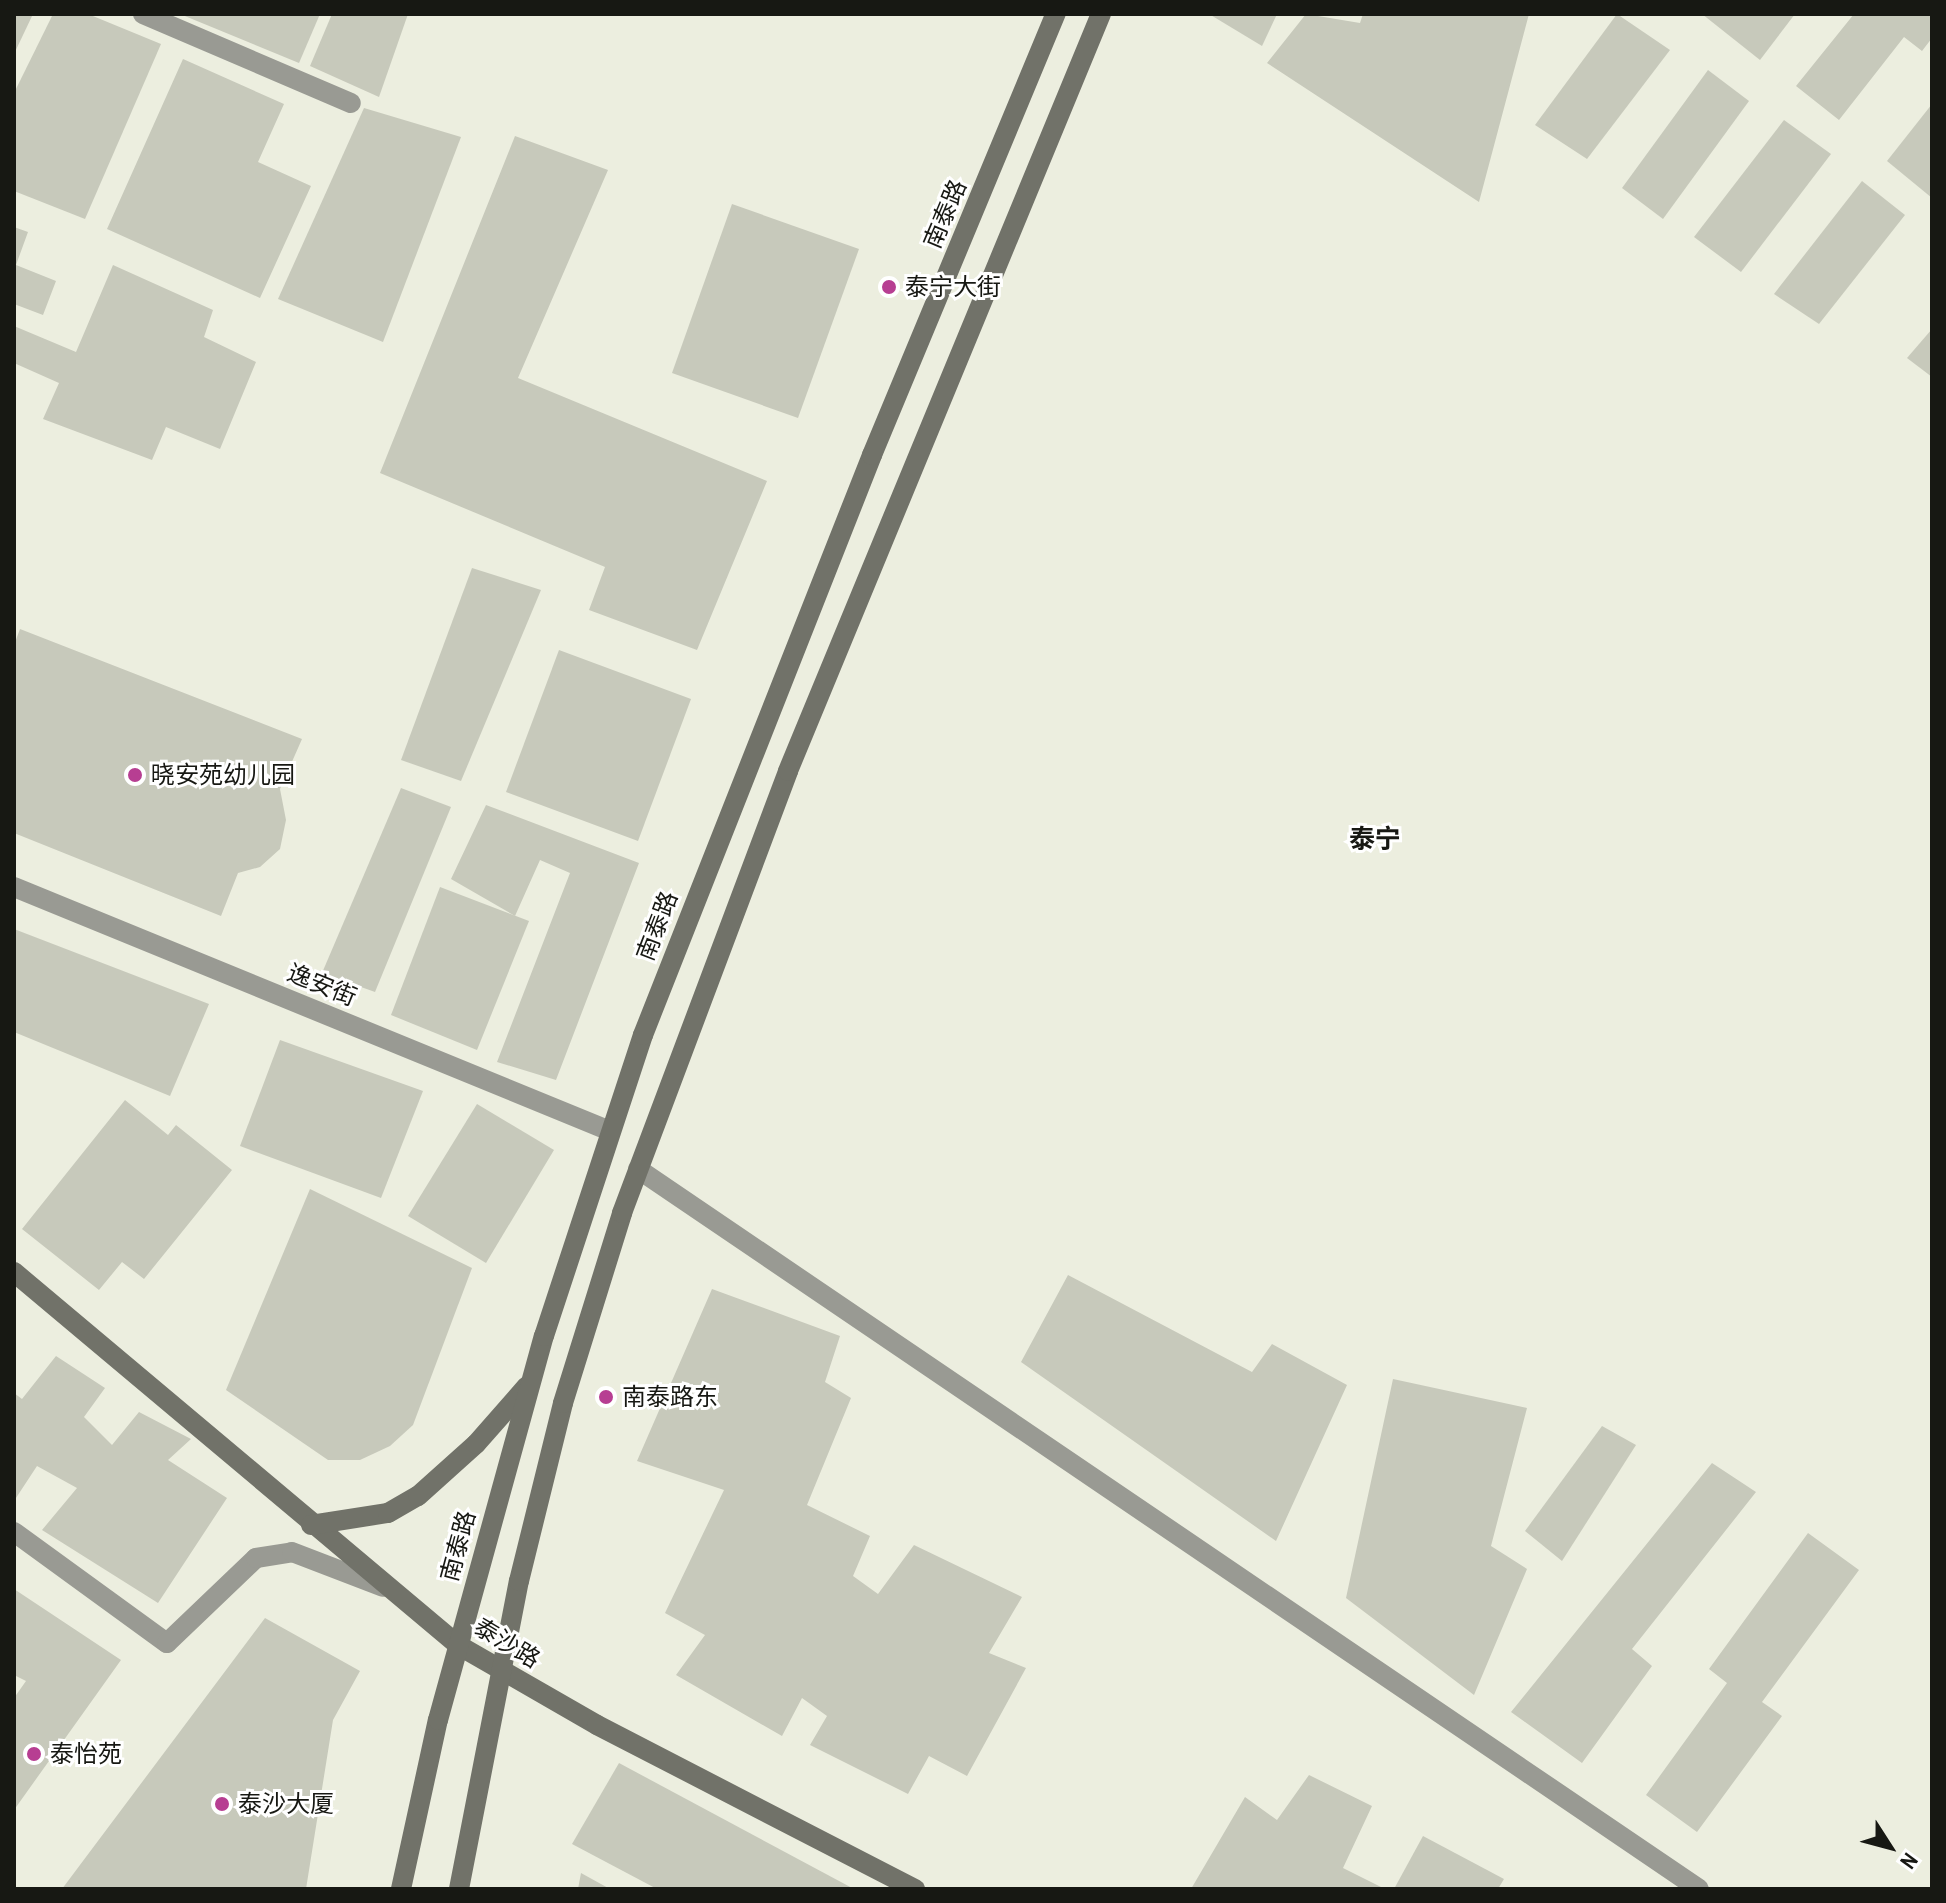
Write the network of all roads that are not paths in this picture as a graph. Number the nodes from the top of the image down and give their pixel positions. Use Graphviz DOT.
graph roads {
  1 [pos="143,14"];
  2 [pos="1056,14"];
  3 [pos="1101,14"];
  4 [pos="351,103"];
  5 [pos="14,887"];
  6 [pos="610,1131"];
  7 [pos="638,1169"];
  8 [pos="14,1272"];
  9 [pos="531,1382"];
  10 [pos="311,1525"];
  11 [pos="14,1532"];
  12 [pos="383,1587"];
  13 [pos="458,1645"];
  14 [pos="502,1670"];
  15 [pos="401,1889"];
  16 [pos="459,1889"];
  17 [pos="915,1889"];
  18 [pos="1699,1889"];
  1 -- 4 [label="street"];
  2 -- 6 [label="main road, 南泰路"];
  3 -- 7 [label="main road"];
  5 -- 6 [label="street, 逸安街"];
  6 -- 9 [label="main road, 南泰路"];
  7 -- 14 [label="main road"];
  7 -- 18 [label="street"];
  8 -- 10 [label="main road, 泰沙路"];
  9 -- 10 [label="main road"];
  9 -- 13 [label="main road, 南泰路"];
  10 -- 12 [label="main road, 泰沙路"];
  11 -- 12 [label="street"];
  12 -- 13 [label="main road, 泰沙路"];
  13 -- 14 [label="main road, 泰沙路"];
  13 -- 15 [label="main road, 南泰路"];
  14 -- 16 [label="main road"];
  14 -- 17 [label="main road, 泰沙路"];
}
